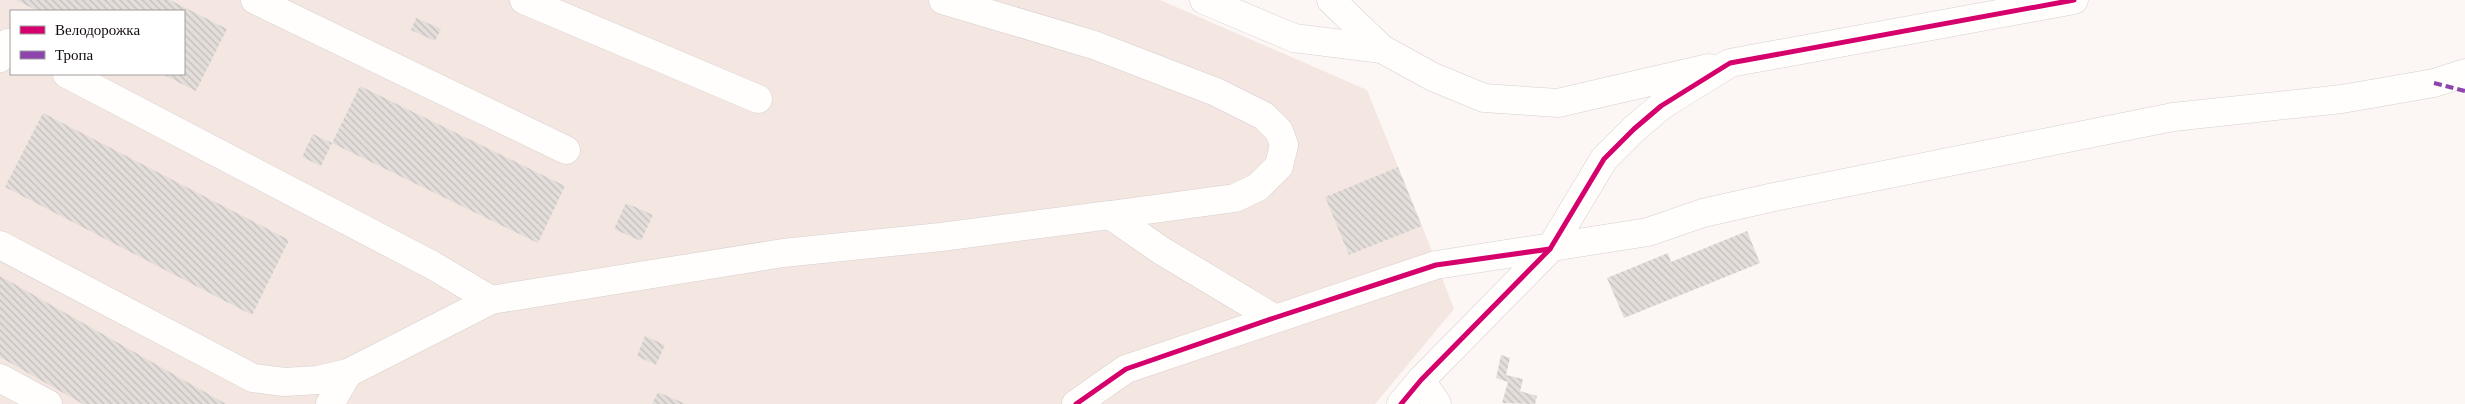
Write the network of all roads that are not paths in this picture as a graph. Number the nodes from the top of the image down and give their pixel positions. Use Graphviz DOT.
graph roads {
  1 [pos="254,0"];
  2 [pos="524,0"];
  3 [pos="943,0"];
  4 [pos="1204,0"];
  5 [pos="1331,0"];
  6 [pos="2074,0"];
  7 [pos="1382,48"];
  8 [pos="1730,63"];
  9 [pos="2465,73"];
  10 [pos="69,75"];
  11 [pos="758,99"];
  12 [pos="566,150"];
  13 [pos="1110,215"];
  14 [pos="0,245"];
  15 [pos="1550,249"];
  16 [pos="491,300"];
  17 [pos="1274,318"];
  18 [pos="348,372"];
  19 [pos="0,378"];
  20 [pos="1421,380"];
  21 [pos="48,404"];
  22 [pos="330,404"];
  23 [pos="1076,404"];
  24 [pos="1401,404"];
  25 [pos="1437,404"];
  1 -- 12 [label="street"];
  2 -- 11 [label="street"];
  3 -- 13 [label="street"];
  4 -- 7 [label="street"];
  5 -- 7 [label="street"];
  6 -- 8 [label="street"];
  7 -- 8 [label="street"];
  8 -- 15 [label="street"];
  9 -- 15 [label="street"];
  10 -- 16 [label="street"];
  13 -- 16 [label="street"];
  13 -- 17 [label="street"];
  14 -- 18 [label="street"];
  15 -- 17 [label="street"];
  15 -- 20 [label="street"];
  16 -- 18 [label="street"];
  17 -- 23 [label="street"];
  18 -- 22 [label="street"];
  19 -- 21 [label="street"];
  20 -- 24 [label="street"];
  20 -- 25 [label="street"];
}
